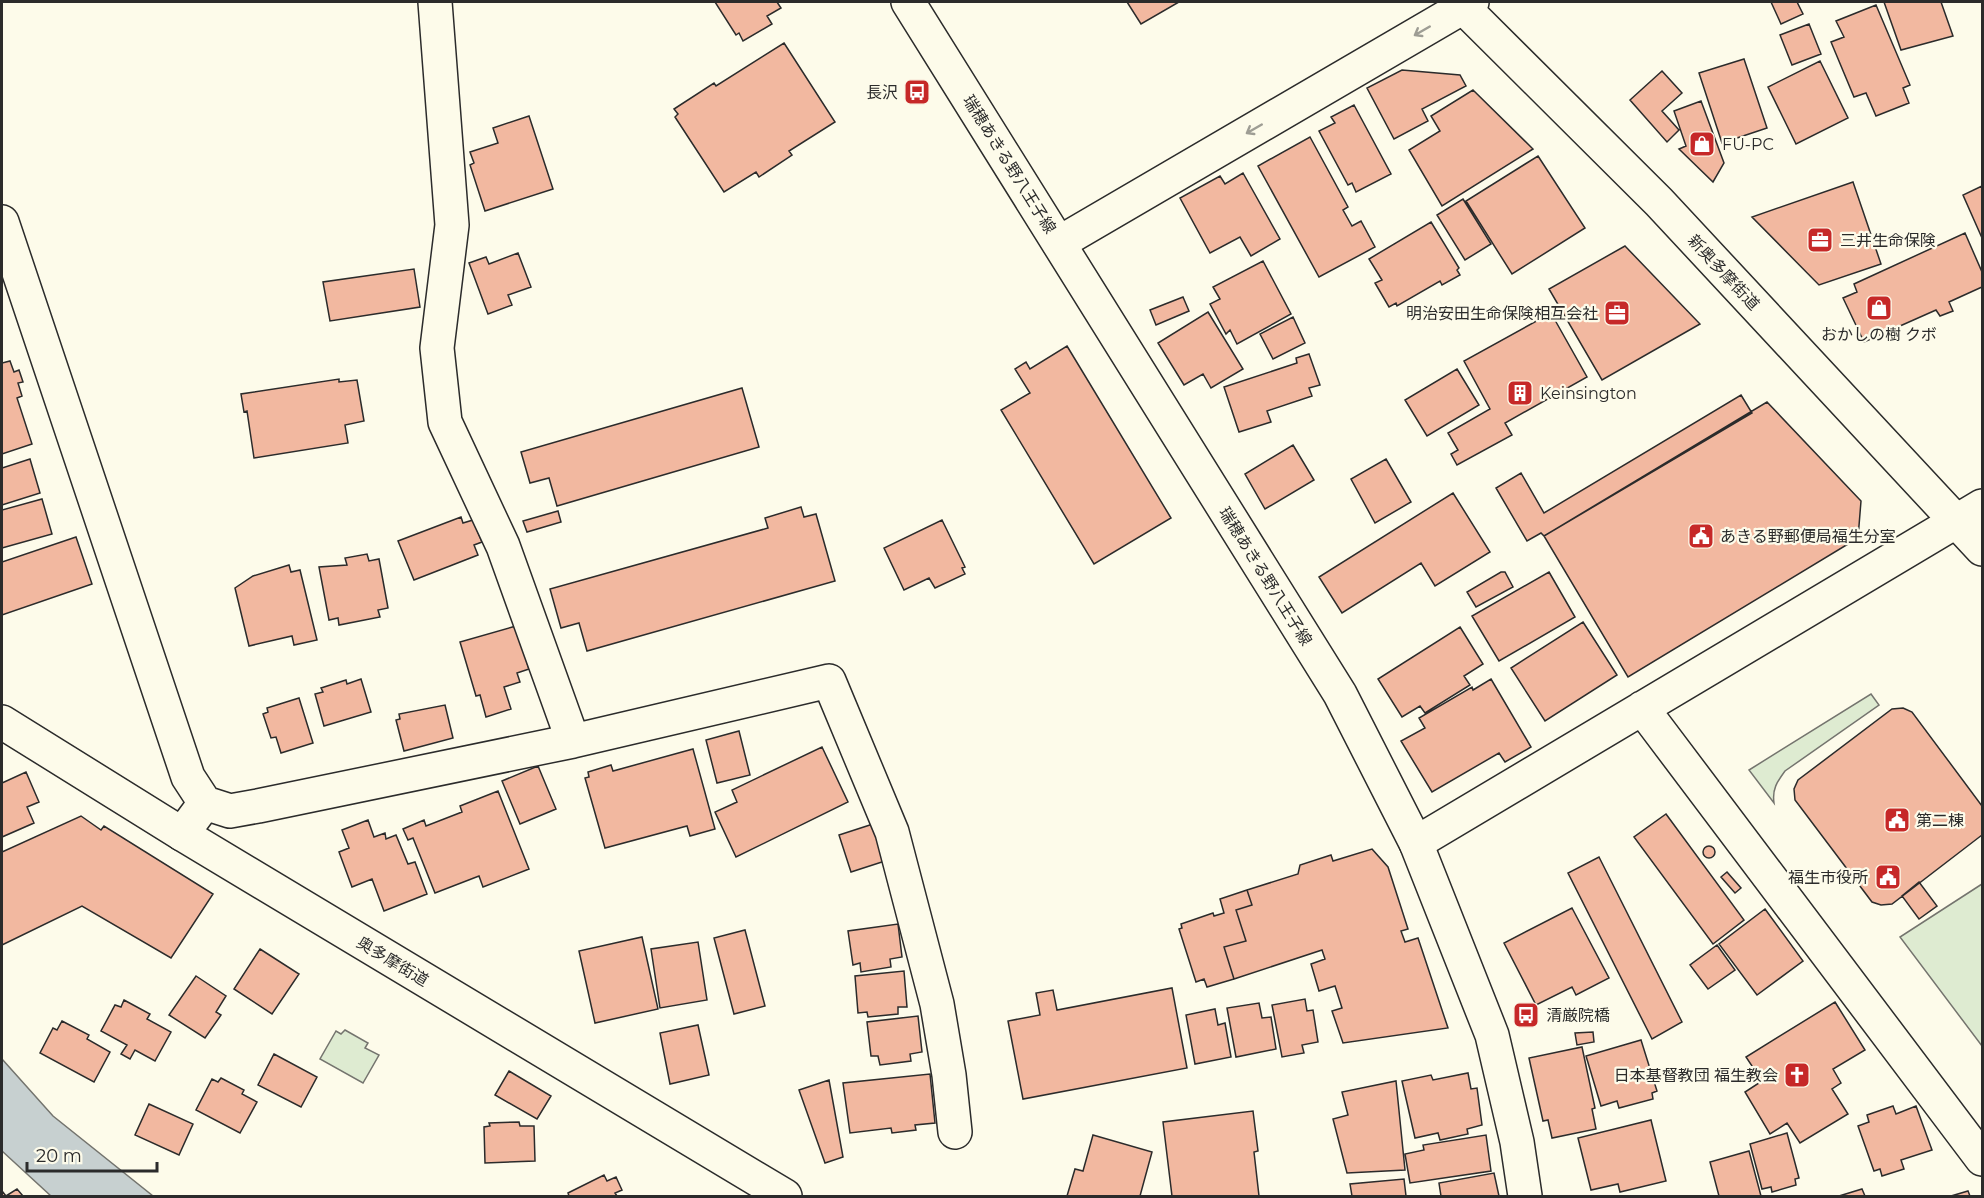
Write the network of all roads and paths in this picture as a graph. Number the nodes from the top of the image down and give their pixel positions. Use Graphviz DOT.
graph roads {
  1 [pos="435,2"];
  2 [pos="908,2"];
  3 [pos="1464,3"];
  4 [pos="2,222"];
  5 [pos="1059,243"];
  6 [pos="1970,513"];
  7 [pos="1983,549"];
  8 [pos="1642,708"];
  9 [pos="2,722"];
  10 [pos="573,741"];
  11 [pos="205,803"];
  12 [pos="182,834"];
  13 [pos="1416,843"];
  14 [pos="955,1132"];
  15 [pos="1983,1159"];
  16 [pos="786,1197"];
  17 [pos="1525,1197"];
  1 -- 10 [label="street"];
  2 -- 5 [label="street, 瑞穂あきる野八王子線"];
  3 -- 5 [label="street, one-way"];
  3 -- 6 [label="street, 新奥多摩街道"];
  4 -- 11 [label="street"];
  5 -- 13 [label="street, 瑞穂あきる野八王子線"];
  6 -- 7 [label="street, 新奥多摩街道"];
  6 -- 8 [label="street"];
  8 -- 13 [label="street"];
  8 -- 15 [label="street"];
  9 -- 12 [label="street, 奥多摩街道"];
  10 -- 11 [label="street"];
  10 -- 14 [label="street"];
  11 -- 12 [label="street"];
  12 -- 16 [label="street, 奥多摩街道"];
  13 -- 17 [label="street, 瑞穂あきる野八王子線"];
}
